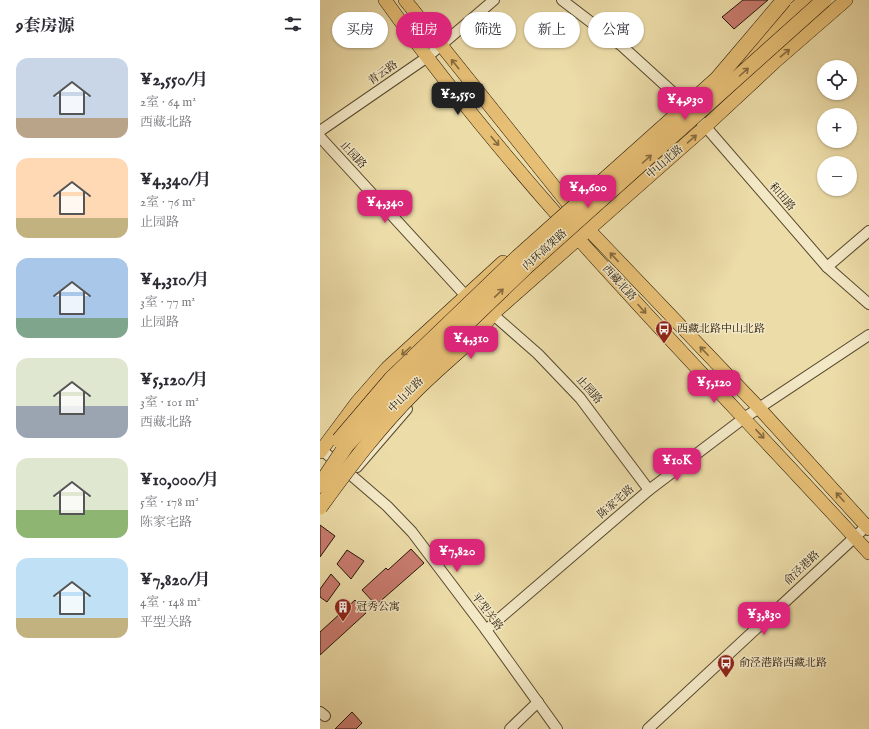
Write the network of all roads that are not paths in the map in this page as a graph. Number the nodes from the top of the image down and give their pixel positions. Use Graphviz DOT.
graph roads {
  1 [pos="385,0"];
  2 [pos="405,0"];
  3 [pos="494,0"];
  4 [pos="562,0"];
  5 [pos="784,0"];
  6 [pos="795,0"];
  7 [pos="806,0"];
  8 [pos="824,0"];
  9 [pos="846,0"];
  10 [pos="854,0"];
  11 [pos="414,12"];
  12 [pos="452,36"];
  13 [pos="805,37"];
  14 [pos="438,48"];
  15 [pos="443,48"];
  16 [pos="426,58"];
  17 [pos="717,79"];
  18 [pos="680,99"];
  19 [pos="705,127"];
  20 [pos="320,131"];
  21 [pos="320,137"];
  22 [pos="568,203"];
  23 [pos="555,214"];
  24 [pos="869,231"];
  25 [pos="584,234"];
  26 [pos="827,267"];
  27 [pos="466,296"];
  28 [pos="869,304"];
  29 [pos="495,315"];
  30 [pos="869,334"];
  31 [pos="759,408"];
  32 [pos="744,418"];
  33 [pos="321,451"];
  34 [pos="320,467"];
  35 [pos="346,471"];
  36 [pos="320,485"];
  37 [pos="649,490"];
  38 [pos="320,498"];
  39 [pos="320,507"];
  40 [pos="868,526"];
  41 [pos="854,536"];
  42 [pos="869,553"];
  43 [pos="486,630"];
  44 [pos="538,702"];
  45 [pos="510,729"];
  46 [pos="557,729"];
  47 [pos="648,729"];
  1 -- 16 [label="main road, 西藏北路"];
  2 -- 11 [label="main road, 西藏北路"];
  3 -- 12 [label="street, 青云路"];
  4 -- 18 [label="street, 和田路"];
  5 -- 17 [label="highway, bridge"];
  6 -- 18 [label="main road"];
  7 -- 17 [label="highway, 内环高架路, bridge"];
  36 -- 8 [label="highway, 内环高架路, one-way, bridge"];
  9 -- 13 [label="main road, 中山北路"];
  10 -- 13 [label="main road"];
  19 -- 13 [label="main road, 中山北路, one-way"];
  14 -- 16 [label="street, 青云路"];
  22 -- 15 [label="main road, 西藏北路, one-way"];
  16 -- 20 [label="street, 青云路"];
  16 -- 23 [label="main road, 西藏北路, one-way"];
  17 -- 34 [label="highway, 内环高架路, bridge"];
  18 -- 19 [label="street, 和田路"];
  18 -- 22 [label="main road"];
  25 -- 19 [label="main road, 中山北路, one-way"];
  19 -- 26 [label="street, 和田路"];
  21 -- 27 [label="street, 止园路"];
  22 -- 23 [label="main road"];
  22 -- 25 [label="main road, 西藏北路"];
  23 -- 25 [label="main road, 西藏北路"];
  23 -- 27 [label="main road"];
  24 -- 26 [label="street"];
  25 -- 29 [label="main road, 中山北路"];
  31 -- 25 [label="main road, 西藏北路, one-way"];
  25 -- 32 [label="main road, 西藏北路, one-way"];
  26 -- 28 [label="street, 和田路"];
  27 -- 33 [label="main road, one-way"];
  29 -- 35 [label="main road, 中山北路"];
  29 -- 37 [label="street, 止园路"];
  29 -- 39 [label="highway, bridge"];
  30 -- 31 [label="street, 陈家宅路"];
  31 -- 32 [label="street, 陈家宅路"];
  40 -- 31 [label="main road, 西藏北路, one-way"];
  32 -- 37 [label="street, 陈家宅路"];
  32 -- 41 [label="main road, 西藏北路, one-way"];
  33 -- 35 [label="street, 平型关路"];
  35 -- 38 [label="main road, 中山北路"];
  35 -- 43 [label="street, 平型关路"];
  37 -- 43 [label="street, 陈家宅路"];
  40 -- 41 [label="street, 俞泾港路"];
  41 -- 42 [label="main road, 西藏北路"];
  41 -- 47 [label="street, 俞泾港路"];
  43 -- 44 [label="street, 平型关路"];
  44 -- 45 [label="street"];
  44 -- 46 [label="street, 平型关路"];
}
